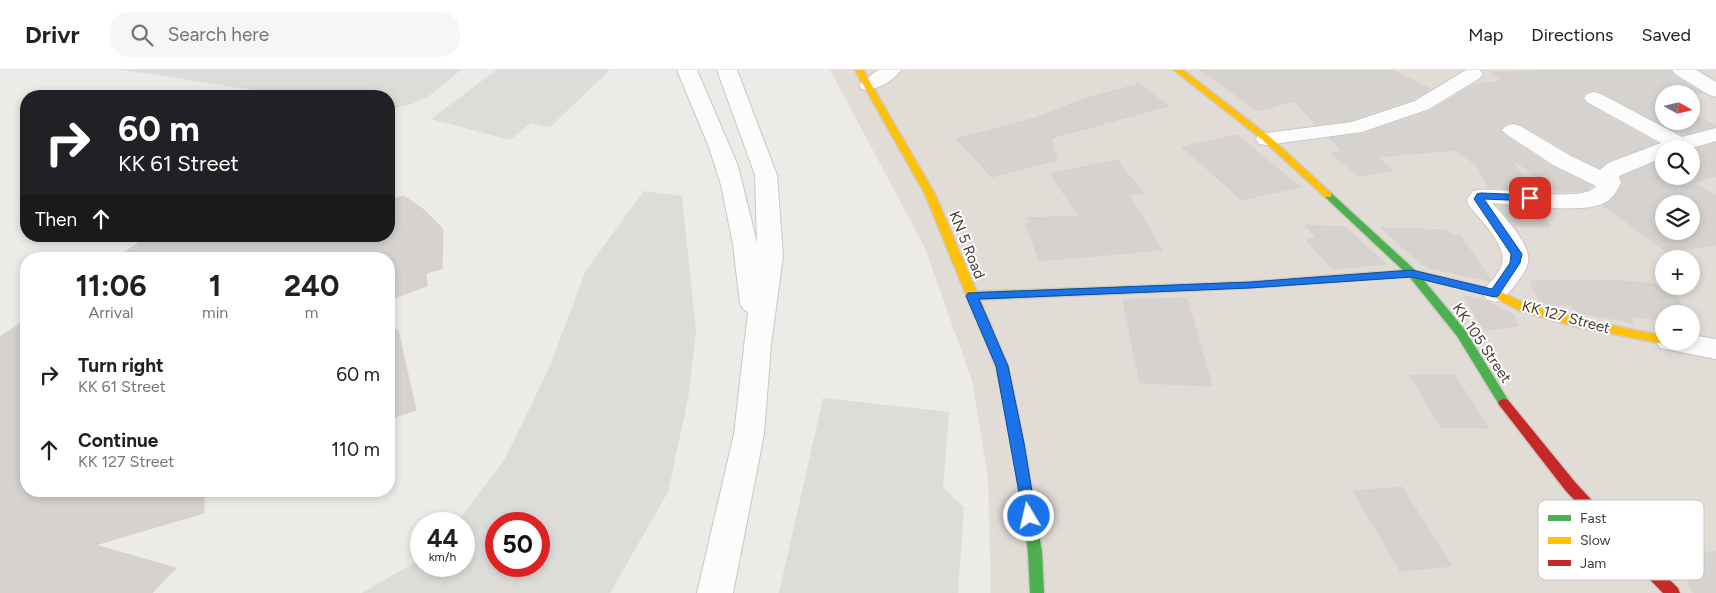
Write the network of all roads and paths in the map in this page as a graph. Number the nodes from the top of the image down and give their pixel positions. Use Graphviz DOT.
graph roads {
  1 [pos="687,70"];
  2 [pos="727,70"];
  3 [pos="891,70"];
  4 [pos="1178,70"];
  5 [pos="1682,70"];
  6 [pos="1473,74"];
  7 [pos="864,77"];
  8 [pos="1716,91"];
  9 [pos="1594,98"];
  10 [pos="1513,130"];
  11 [pos="1716,134"];
  12 [pos="1267,139"];
  13 [pos="1657,140"];
  14 [pos="1694,140"];
  15 [pos="1655,152"];
  16 [pos="1610,183"];
  17 [pos="1412,274"];
  18 [pos="1494,294"];
  19 [pos="972,296"];
  20 [pos="1655,338"];
  21 [pos="757,345"];
  22 [pos="1700,346"];
  23 [pos="1716,349"];
  24 [pos="1583,500"];
  25 [pos="1660,580"];
  26 [pos="715,593"];
  27 [pos="1038,593"];
  28 [pos="1673,593"];
  1 -- 21 [label="street"];
  2 -- 21 [label="street"];
  3 -- 7 [label="street"];
  4 -- 12 [label="street, KK 105 Street"];
  5 -- 8 [label="street"];
  6 -- 12 [label="street"];
  7 -- 19 [label="street, KN 5 Road"];
  9 -- 13 [label="street"];
  10 -- 16 [label="street"];
  11 -- 14 [label="street"];
  12 -- 17 [label="street, KK 105 Street"];
  15 -- 16 [label="street"];
  16 -- 18 [label="street"];
  17 -- 18 [label="street, KK 127 Street"];
  17 -- 19 [label="street"];
  17 -- 24 [label="street, KK 105 Street"];
  18 -- 20 [label="street, KK 127 Street"];
  19 -- 27 [label="street, KN 5 Road"];
  21 -- 26 [label="street"];
  22 -- 23 [label="street"];
  25 -- 28 [label="street, KK 105 Street"];
}
